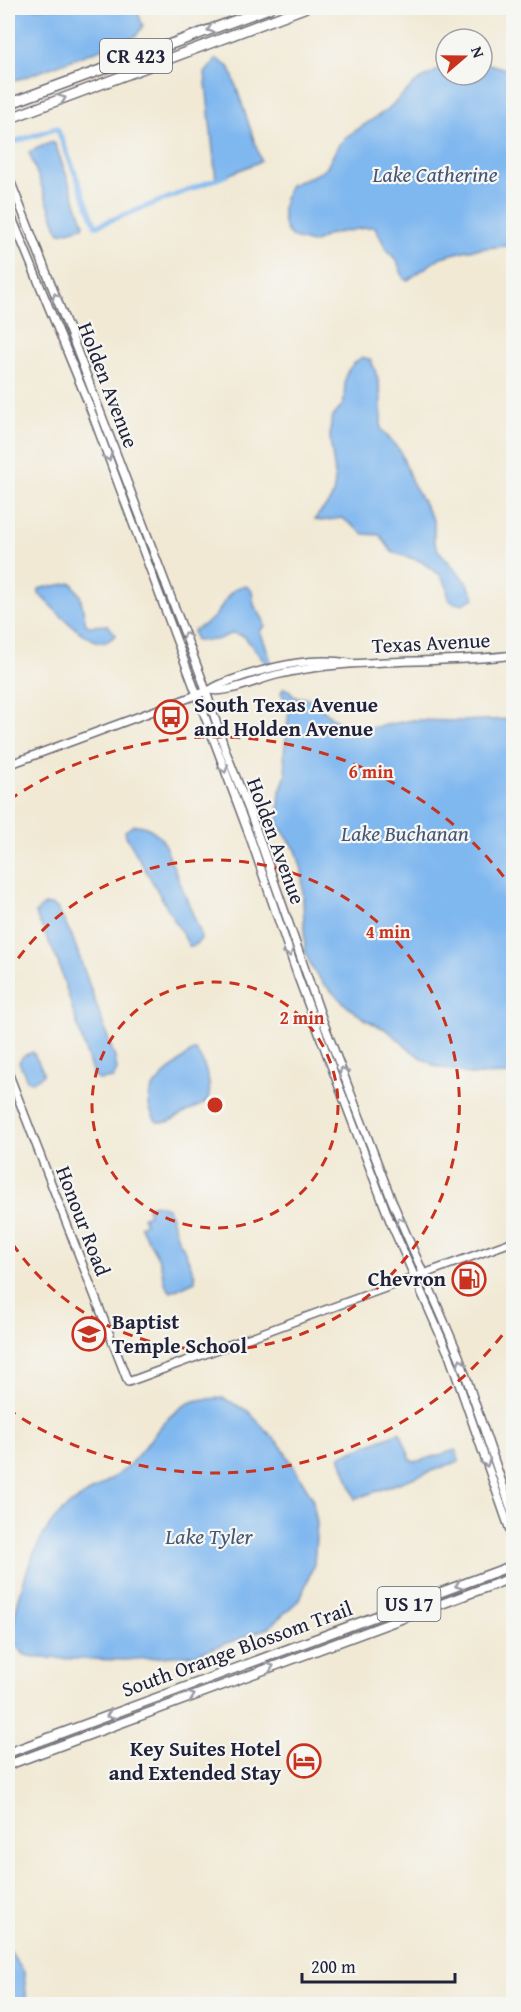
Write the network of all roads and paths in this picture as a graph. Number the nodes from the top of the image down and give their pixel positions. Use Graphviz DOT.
graph roads {
  1 [pos="267,8"];
  2 [pos="304,8"];
  3 [pos="237,33"];
  4 [pos="8,104"];
  5 [pos="8,119"];
  6 [pos="8,175"];
  7 [pos="8,208"];
  8 [pos="67,348"];
  9 [pos="92,390"];
  10 [pos="87,400"];
  11 [pos="113,444"];
  12 [pos="513,655"];
  13 [pos="208,691"];
  14 [pos="196,695"];
  15 [pos="8,765"];
  16 [pos="298,977"];
  17 [pos="323,1021"];
  18 [pos="8,1072"];
  19 [pos="10,1087"];
  20 [pos="362,1121"];
  21 [pos="354,1125"];
  22 [pos="513,1241"];
  23 [pos="419,1276"];
  24 [pos="463,1393"];
  25 [pos="486,1436"];
  26 [pos="513,1518"];
  27 [pos="513,1542"];
  28 [pos="513,1565"];
  29 [pos="513,1577"];
  30 [pos="263,1658"];
  31 [pos="232,1670"];
  32 [pos="247,1676"];
  33 [pos="216,1687"];
  34 [pos="50,1738"];
  35 [pos="8,1754"];
  36 [pos="35,1755"];
  37 [pos="8,1765"];
  1 -- 3 [label="highway"];
  1 -- 4 [label="highway, CR 423, one-way"];
  2 -- 3 [label="highway, CR 423"];
  5 -- 3 [label="highway, CR 423, one-way"];
  9 -- 6 [label="street, Holden Avenue, one-way"];
  7 -- 8 [label="street, Holden Avenue"];
  8 -- 9 [label="street"];
  8 -- 10 [label="street, Holden Avenue"];
  9 -- 11 [label="street, Holden Avenue"];
  10 -- 11 [label="street"];
  10 -- 14 [label="street, Holden Avenue, one-way"];
  13 -- 11 [label="street, Holden Avenue, one-way"];
  12 -- 13 [label="street, Texas Avenue"];
  13 -- 14 [label="street, Texas Avenue"];
  13 -- 17 [label="street, Holden Avenue"];
  14 -- 15 [label="street, Texas Avenue"];
  14 -- 16 [label="street, Holden Avenue, one-way"];
  16 -- 17 [label="street"];
  16 -- 21 [label="street, Holden Avenue"];
  20 -- 17 [label="street, Holden Avenue, one-way"];
  18 -- 19 [label="street, Honour Road"];
  19 -- 23 [label="street, Honour Road"];
  20 -- 21 [label="street"];
  23 -- 20 [label="street, Holden Avenue, one-way"];
  21 -- 23 [label="street, Holden Avenue"];
  22 -- 23 [label="street"];
  23 -- 24 [label="street, Holden Avenue"];
  25 -- 23 [label="street, Holden Avenue, one-way"];
  24 -- 25 [label="street"];
  24 -- 27 [label="street, Holden Avenue, one-way"];
  25 -- 26 [label="street, Holden Avenue"];
  28 -- 30 [label="main road, South Orange Blossom Trail / US 17, one-way"];
  32 -- 29 [label="main road, South Orange Blossom Trail / US 17, one-way"];
  30 -- 31 [label="main road, South Orange Blossom Trail / US 17"];
  30 -- 32 [label="main road"];
  31 -- 33 [label="main road"];
  31 -- 34 [label="main road, South Orange Blossom Trail / US 17, one-way"];
  32 -- 33 [label="main road, South Orange Blossom Trail / US 17"];
  36 -- 33 [label="main road, South Orange Blossom Trail / US 17, one-way"];
  34 -- 35 [label="main road, South Orange Blossom Trail / US 17"];
  34 -- 36 [label="main road"];
  36 -- 37 [label="main road, South Orange Blossom Trail / US 17"];
}
